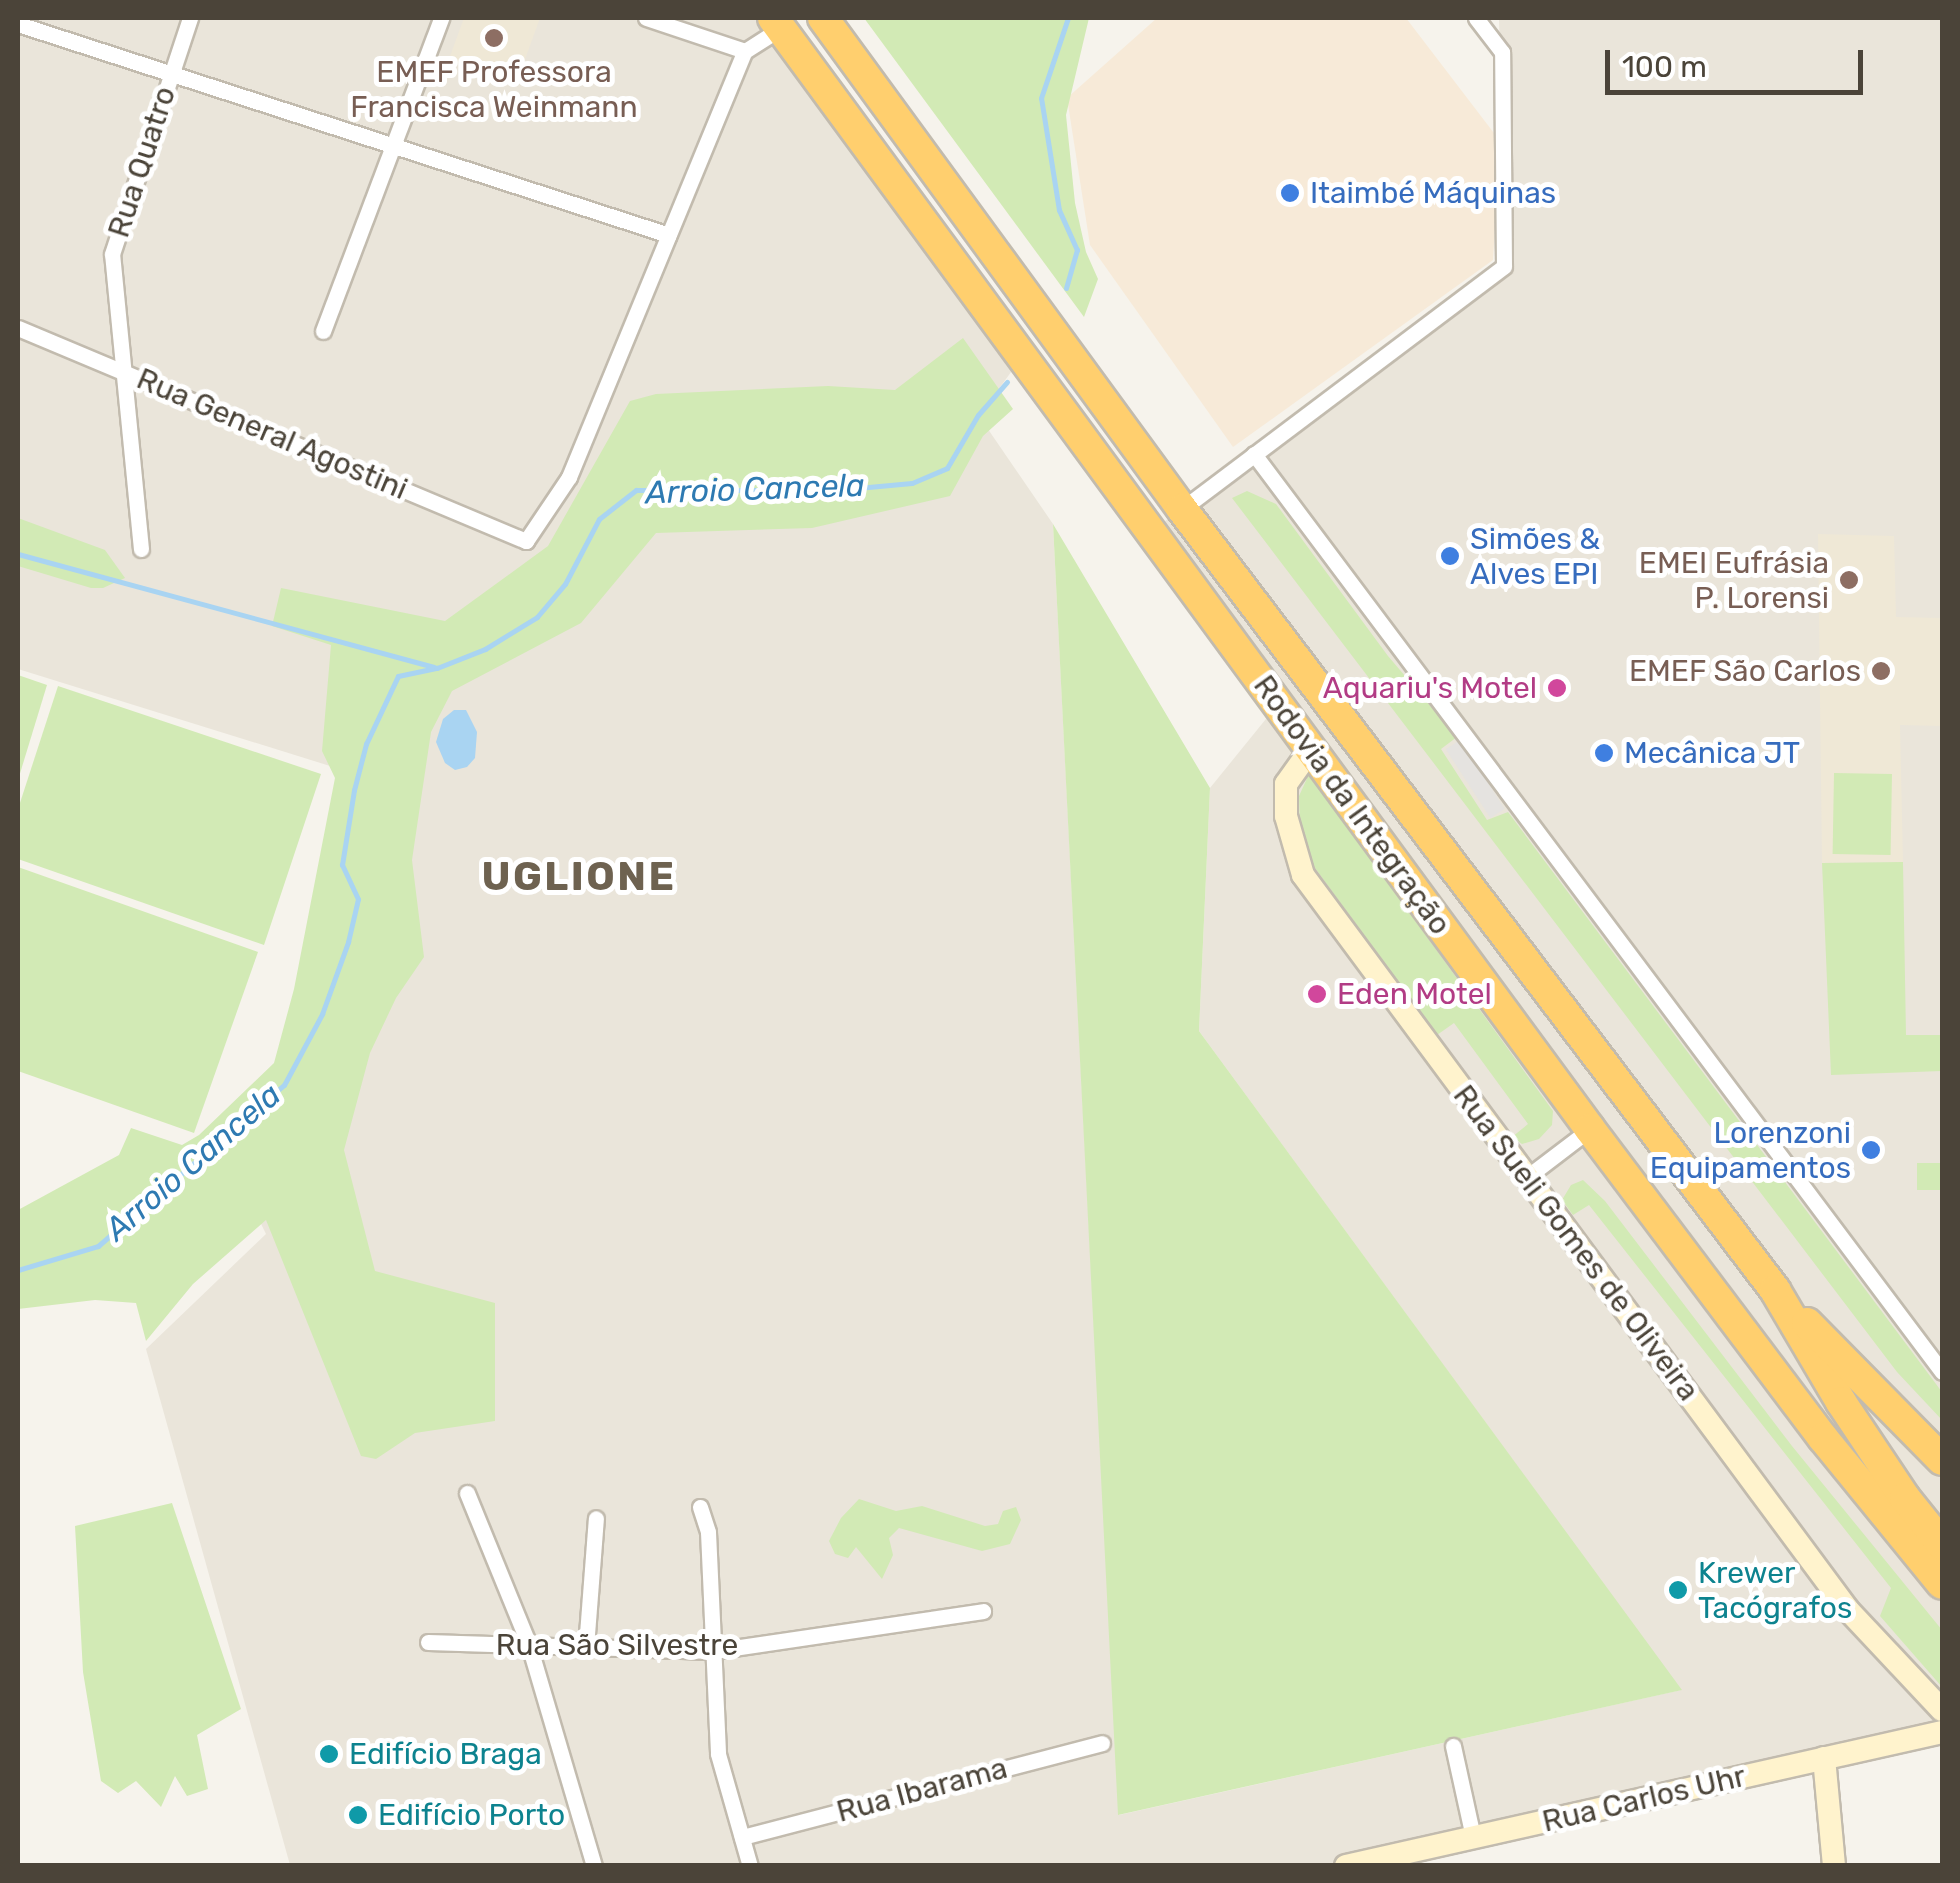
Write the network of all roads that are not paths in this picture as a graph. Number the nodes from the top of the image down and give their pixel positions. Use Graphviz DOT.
graph roads {
  1 [pos="190,18"];
  2 [pos="441,18"];
  3 [pos="646,18"];
  4 [pos="823,18"];
  5 [pos="1476,18"];
  6 [pos="777,23"];
  7 [pos="18,24"];
  8 [pos="744,51"];
  9 [pos="170,76"];
  10 [pos="392,146"];
  11 [pos="669,235"];
  12 [pos="18,328"];
  13 [pos="323,331"];
  14 [pos="122,372"];
  15 [pos="1254,454"];
  16 [pos="1182,509"];
  17 [pos="1152,531"];
  18 [pos="141,549"];
  19 [pos="1311,749"];
  20 [pos="1628,1100"];
  21 [pos="1590,1129"];
  22 [pos="1526,1177"];
  23 [pos="1775,1290"];
  24 [pos="1942,1372"];
  25 [pos="1942,1460"];
  26 [pos="467,1493"];
  27 [pos="700,1507"];
  28 [pos="596,1518"];
  29 [pos="1942,1544"];
  30 [pos="1942,1584"];
  31 [pos="983,1611"];
  32 [pos="428,1642"];
  33 [pos="529,1646"];
  34 [pos="586,1647"];
  35 [pos="714,1652"];
  36 [pos="1942,1710"];
  37 [pos="1942,1732"];
  38 [pos="1102,1743"];
  39 [pos="1453,1746"];
  40 [pos="1824,1758"];
  41 [pos="742,1837"];
  42 [pos="1472,1837"];
  43 [pos="594,1866"];
  44 [pos="750,1866"];
  45 [pos="1346,1866"];
  46 [pos="1834,1866"];
  1 -- 9 [label="street, Rua Quatro"];
  2 -- 10 [label="street"];
  3 -- 8 [label="street"];
  4 -- 16 [label="highway, Rodovia da Integração"];
  5 -- 15 [label="street"];
  6 -- 8 [label="street"];
  6 -- 17 [label="highway, Rodovia da Integração"];
  7 -- 9 [label="street"];
  8 -- 11 [label="street"];
  9 -- 10 [label="street"];
  9 -- 14 [label="street, Rua Quatro"];
  10 -- 11 [label="street"];
  10 -- 13 [label="street"];
  11 -- 14 [label="street, Rua General Agostini"];
  12 -- 14 [label="street, Rua General Agostini"];
  14 -- 18 [label="street, Rua Quatro"];
  15 -- 16 [label="street"];
  15 -- 24 [label="street"];
  16 -- 17 [label="highway"];
  16 -- 20 [label="highway, Rodovia da Integração"];
  17 -- 19 [label="highway, Rodovia da Integração"];
  19 -- 21 [label="highway, Rodovia da Integração"];
  19 -- 22 [label="street, Rua Sueli Gomes de Oliveira"];
  20 -- 21 [label="highway"];
  20 -- 23 [label="highway, Rodovia da Integração"];
  21 -- 22 [label="street"];
  21 -- 30 [label="highway, Rodovia da Integração"];
  22 -- 36 [label="street, Rua Sueli Gomes de Oliveira"];
  23 -- 25 [label="highway"];
  23 -- 29 [label="highway, Rodovia da Integração"];
  26 -- 33 [label="street"];
  27 -- 35 [label="street"];
  28 -- 34 [label="street"];
  31 -- 35 [label="street, Rua São Silvestre"];
  32 -- 33 [label="street, Rua São Silvestre"];
  33 -- 34 [label="street, Rua São Silvestre"];
  33 -- 43 [label="street"];
  34 -- 35 [label="street, Rua São Silvestre"];
  35 -- 41 [label="street"];
  37 -- 40 [label="street, Rua Carlos Uhr"];
  38 -- 41 [label="street, Rua Ibarama"];
  39 -- 42 [label="street"];
  40 -- 42 [label="street, Rua Carlos Uhr"];
  40 -- 46 [label="street"];
  41 -- 44 [label="street"];
  42 -- 45 [label="street, Rua Carlos Uhr"];
}
